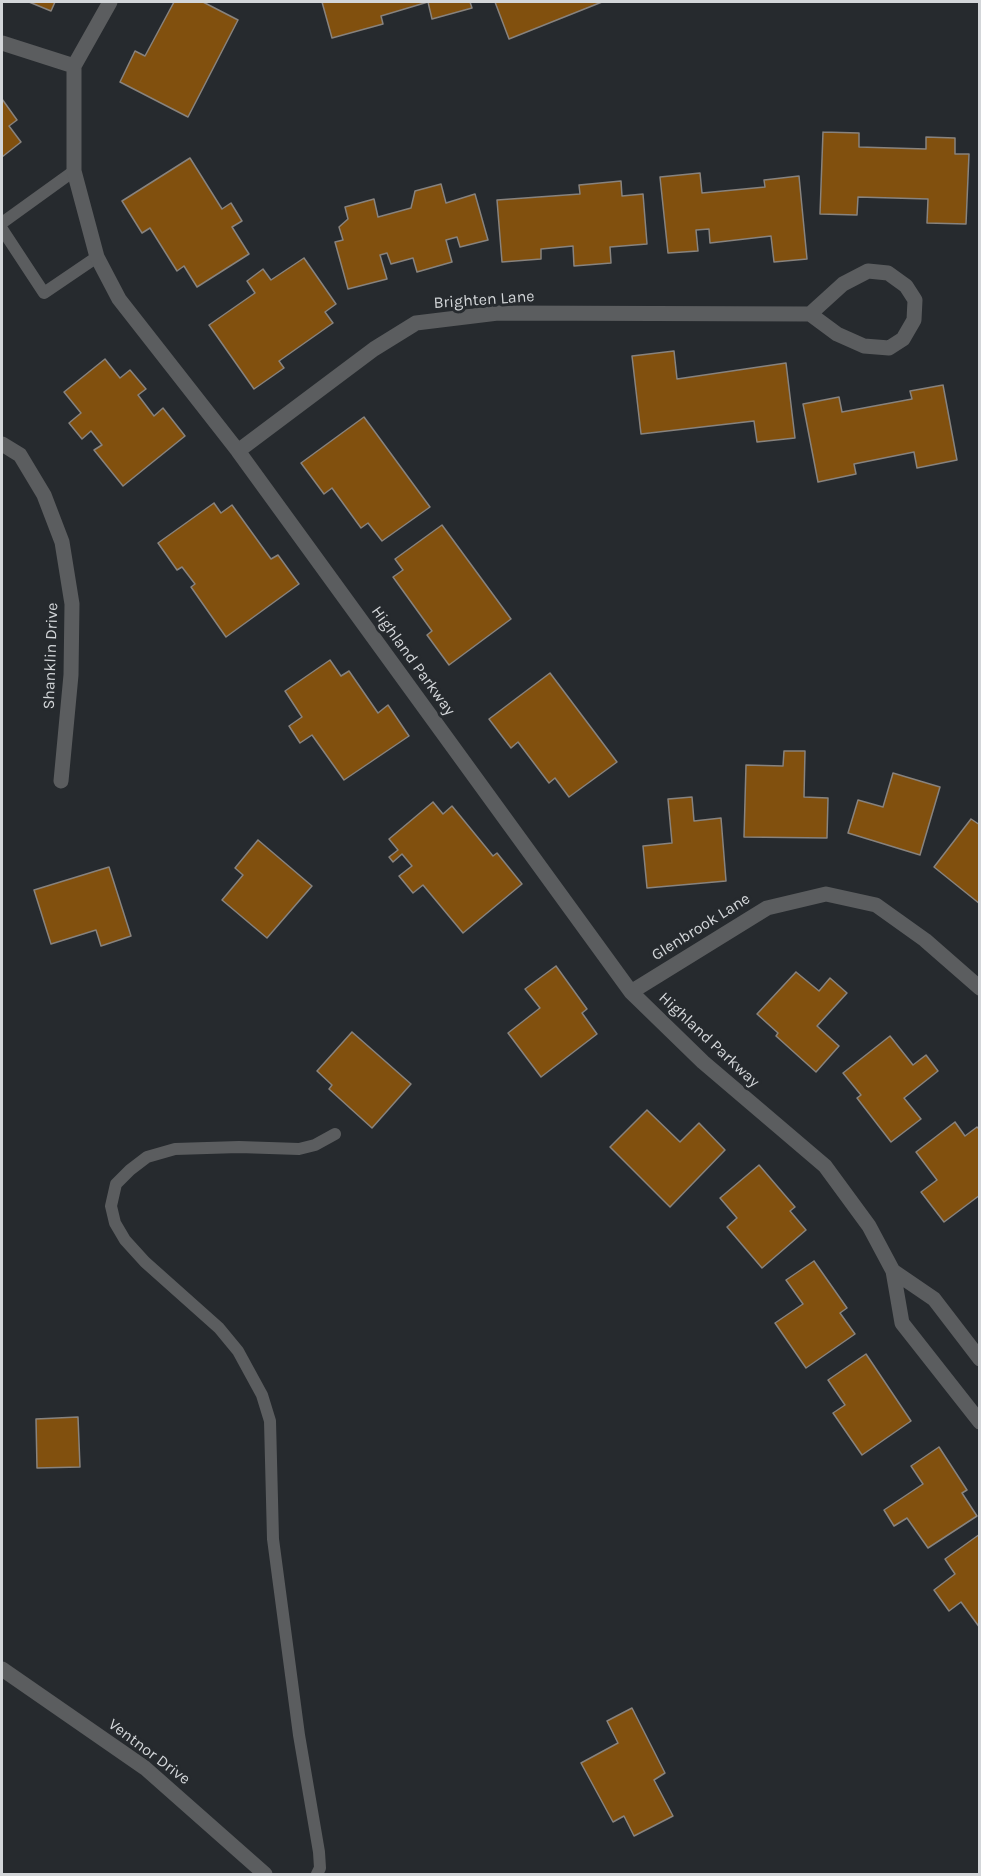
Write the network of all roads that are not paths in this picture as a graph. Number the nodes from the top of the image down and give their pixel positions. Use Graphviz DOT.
graph roads {
  1 [pos="110,2"];
  2 [pos="2,43"];
  3 [pos="74,66"];
  4 [pos="74,171"];
  5 [pos="2,223"];
  6 [pos="2,229"];
  7 [pos="97,257"];
  8 [pos="810,314"];
  9 [pos="2,444"];
  10 [pos="238,451"];
  11 [pos="61,781"];
  12 [pos="980,988"];
  13 [pos="631,992"];
  14 [pos="335,1134"];
  15 [pos="893,1271"];
  16 [pos="980,1359"];
  17 [pos="980,1422"];
  18 [pos="2,1669"];
  19 [pos="265,1875"];
  20 [pos="317,1875"];
  1 -- 3 [label="street, Highland Parkway"];
  2 -- 3 [label="street"];
  3 -- 4 [label="street, Highland Parkway"];
  4 -- 5 [label="lane"];
  4 -- 7 [label="street, Highland Parkway"];
  6 -- 7 [label="lane"];
  7 -- 10 [label="street, Highland Parkway"];
  8 -- 8 [label="street"];
  8 -- 10 [label="street, Brighten Lane"];
  9 -- 11 [label="street, Shanklin Drive"];
  10 -- 13 [label="street, Highland Parkway"];
  12 -- 13 [label="street, Glenbrook Lane"];
  13 -- 15 [label="street, Highland Parkway"];
  14 -- 20 [label="lane"];
  15 -- 16 [label="street, Highland Parkway"];
  15 -- 17 [label="street, Highland Parkway"];
  18 -- 19 [label="street, Ventnor Drive"];
}
